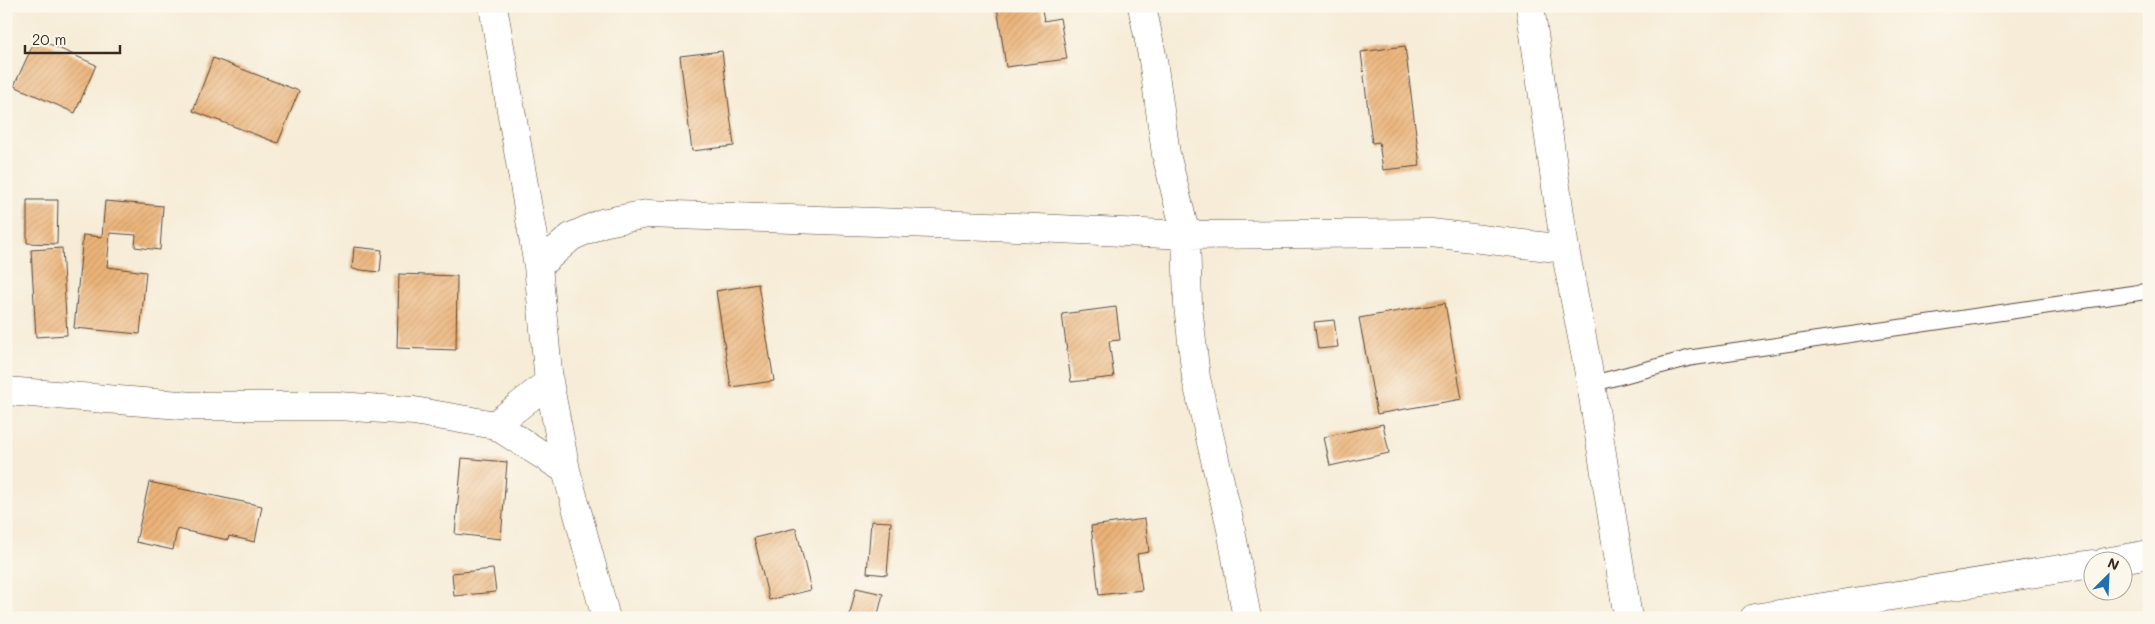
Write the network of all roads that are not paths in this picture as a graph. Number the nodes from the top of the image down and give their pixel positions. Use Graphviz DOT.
graph roads {
  1 [pos="493,6"];
  2 [pos="1142,6"];
  3 [pos="1530,6"];
  4 [pos="1186,235"];
  5 [pos="1565,249"];
  6 [pos="538,266"];
  7 [pos="2149,291"];
  8 [pos="548,382"];
  9 [pos="1591,384"];
  10 [pos="6,391"];
  11 [pos="495,425"];
  12 [pos="566,470"];
  13 [pos="2149,554"];
  14 [pos="2132,557"];
  15 [pos="2082,566"];
  16 [pos="606,618"];
  17 [pos="1247,618"];
  18 [pos="1628,618"];
  19 [pos="1754,618"];
  1 -- 6 [label="street"];
  2 -- 4 [label="street"];
  3 -- 5 [label="street"];
  4 -- 5 [label="street"];
  4 -- 6 [label="street"];
  4 -- 17 [label="street"];
  5 -- 9 [label="street"];
  6 -- 8 [label="street"];
  7 -- 9 [label="lane"];
  8 -- 11 [label="street"];
  8 -- 12 [label="street"];
  9 -- 18 [label="street"];
  10 -- 11 [label="street"];
  11 -- 12 [label="street"];
  12 -- 16 [label="street"];
  13 -- 14 [label="street"];
  15 -- 19 [label="street"];
}
